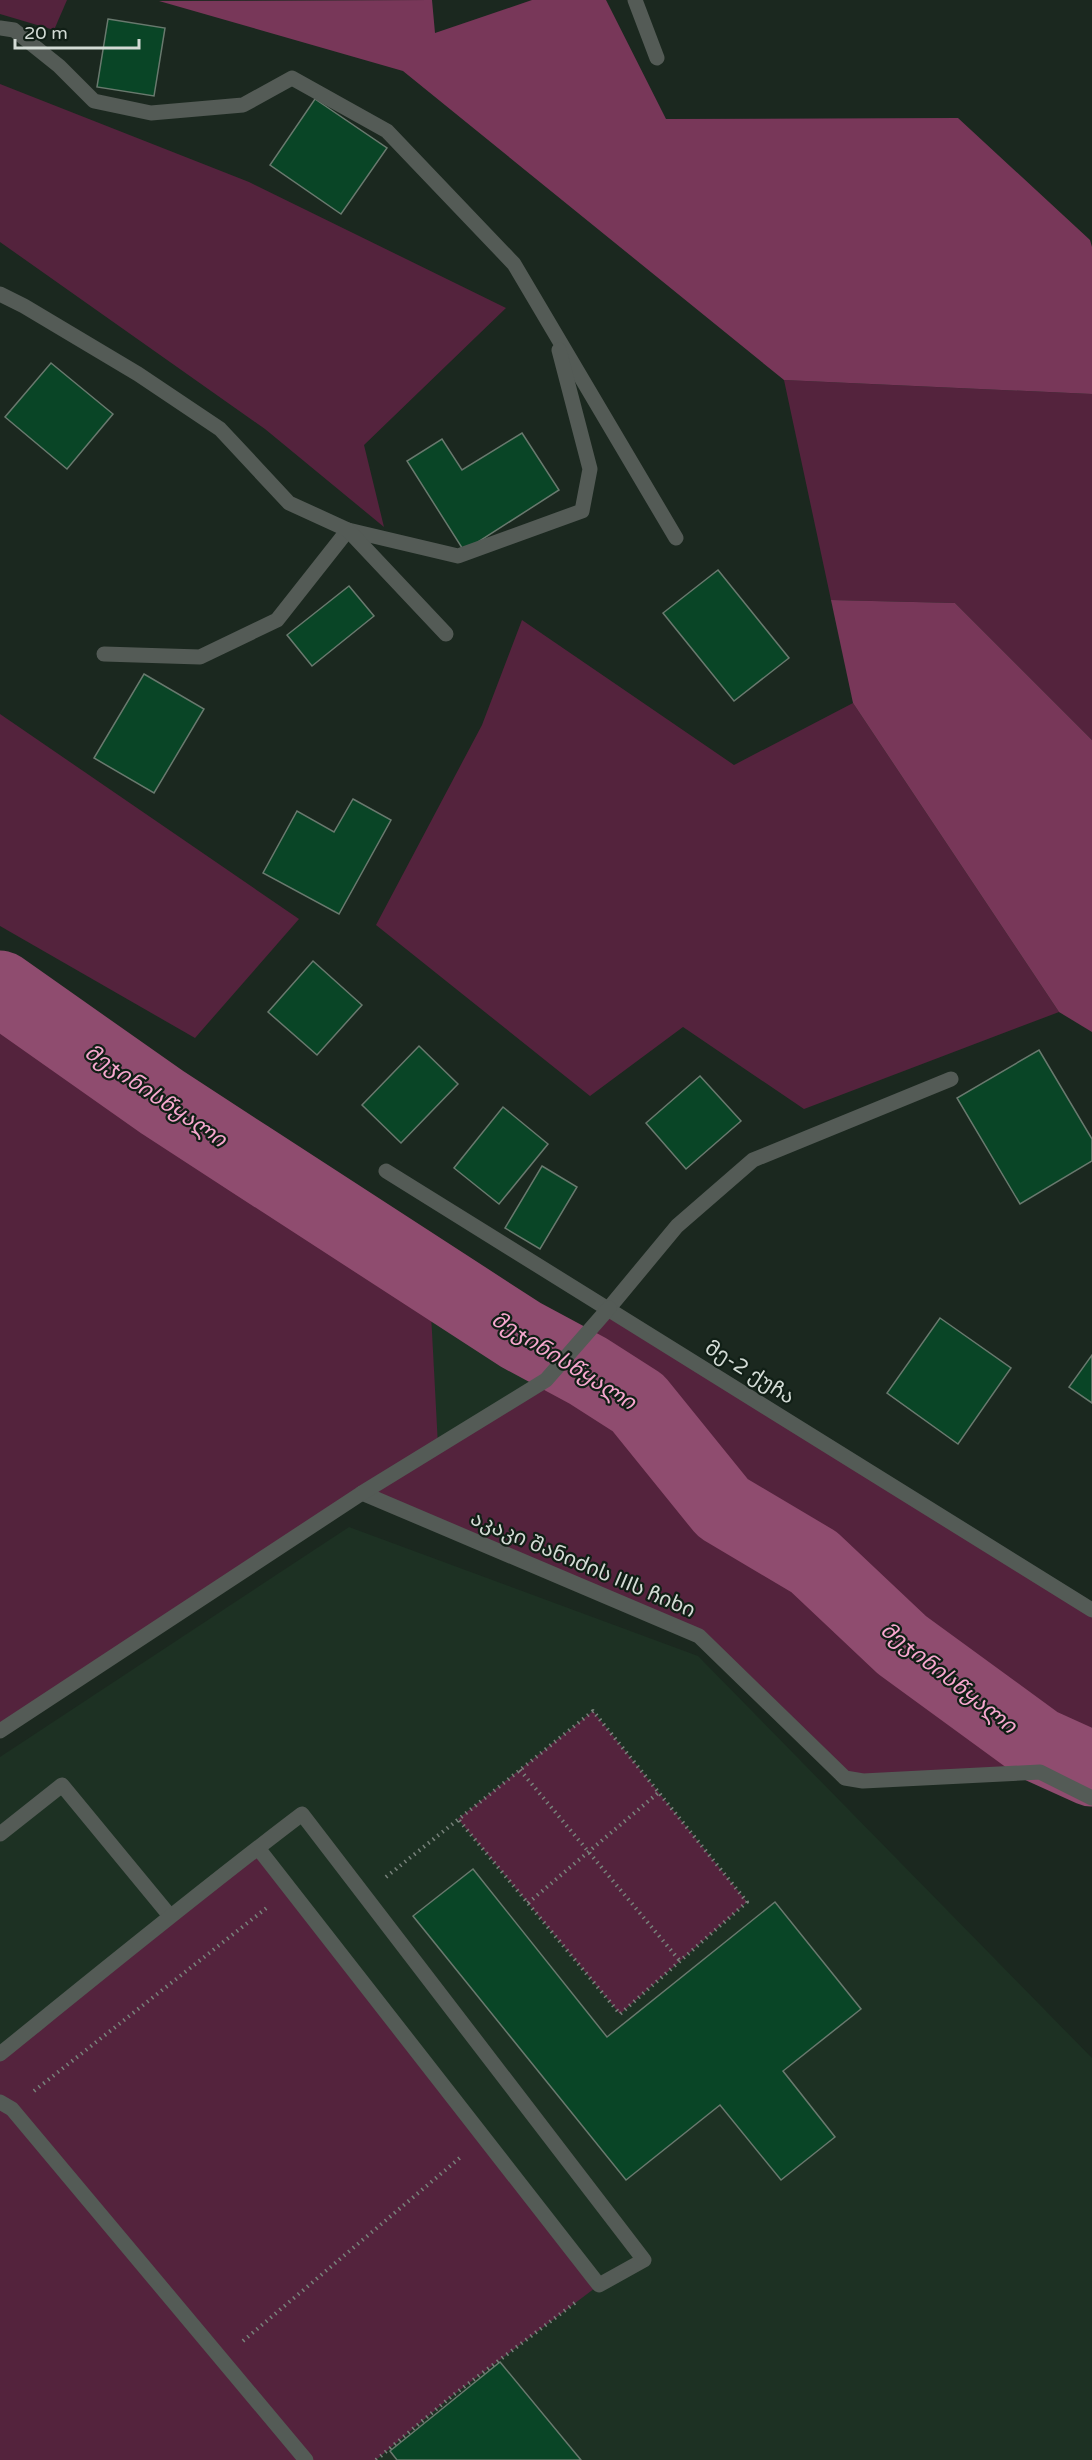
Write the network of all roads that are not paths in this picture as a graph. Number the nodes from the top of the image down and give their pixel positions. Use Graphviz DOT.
graph roads {
  1 [pos="635,0"];
  2 [pos="0,28"];
  3 [pos="657,57"];
  4 [pos="0,294"];
  5 [pos="553,330"];
  6 [pos="348,530"];
  7 [pos="676,538"];
  8 [pos="446,634"];
  9 [pos="104,654"];
  10 [pos="951,1079"];
  11 [pos="386,1171"];
  12 [pos="609,1308"];
  13 [pos="362,1493"];
  14 [pos="1092,1610"];
  15 [pos="0,1731"];
  16 [pos="1092,1798"];
  17 [pos="0,1834"];
  18 [pos="258,1848"];
  19 [pos="170,1916"];
  20 [pos="0,2054"];
  21 [pos="6,2105"];
  22 [pos="306,2460"];
  1 -- 3 [label="street"];
  2 -- 5 [label="street"];
  4 -- 6 [label="street"];
  5 -- 6 [label="street"];
  5 -- 7 [label="street"];
  6 -- 8 [label="street"];
  6 -- 9 [label="street"];
  10 -- 12 [label="street"];
  11 -- 12 [label="street, მე-2 ქუჩა"];
  12 -- 13 [label="street"];
  12 -- 14 [label="street, მე-2 ქუჩა"];
  13 -- 15 [label="street"];
  13 -- 16 [label="street, აკაკი შანიძის IIIს ჩიხი"];
  17 -- 19 [label="street"];
  18 -- 18 [label="street"];
  18 -- 19 [label="street"];
  19 -- 20 [label="street"];
  21 -- 22 [label="street"];
}
